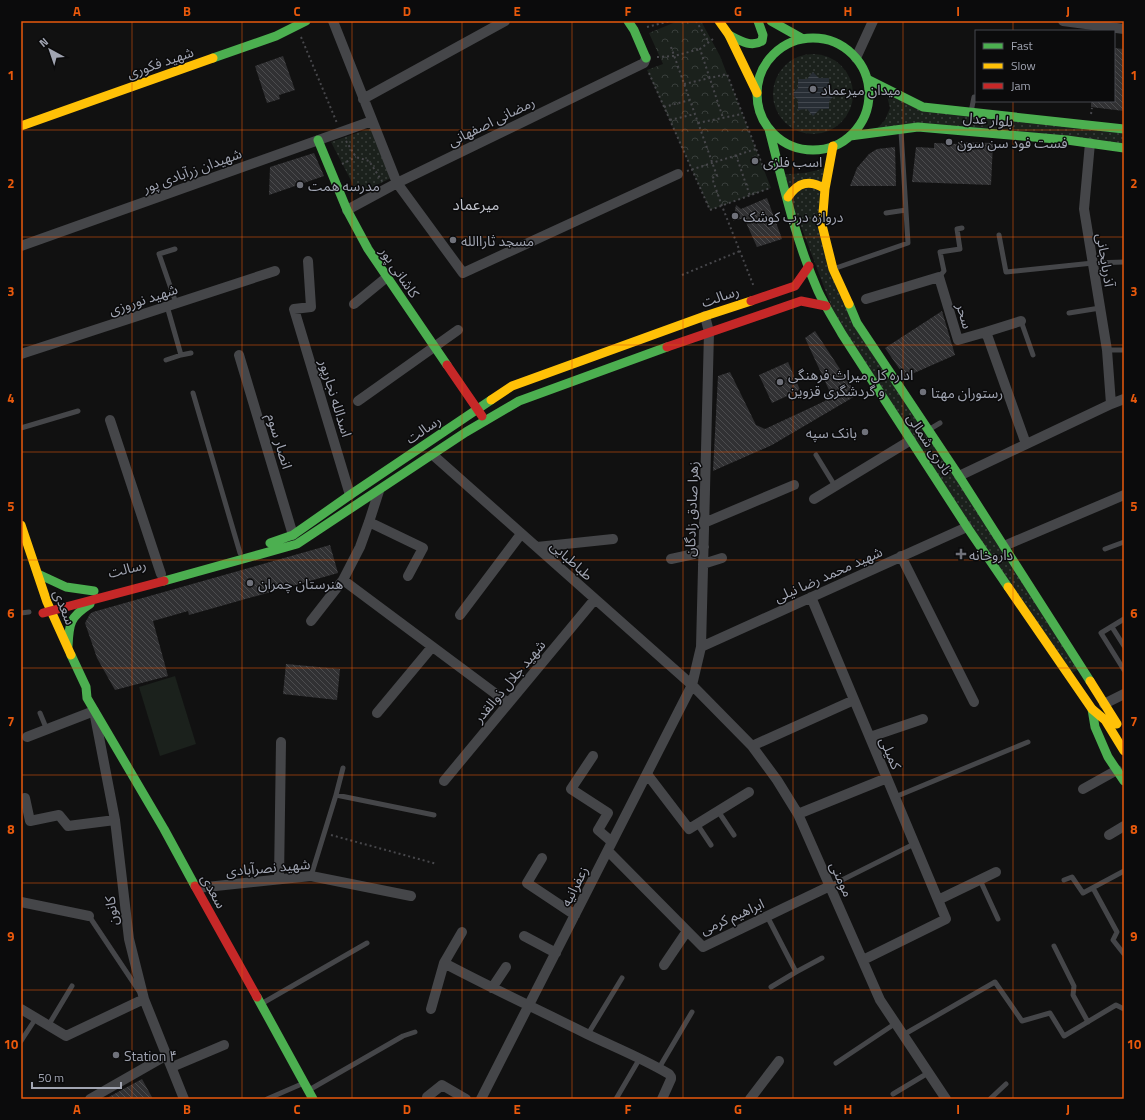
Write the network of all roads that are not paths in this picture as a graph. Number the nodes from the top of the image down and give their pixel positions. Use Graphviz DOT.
graph roads {
  1 [pos="306,21"];
  2 [pos="333,21"];
  3 [pos="505,21"];
  4 [pos="628,21"];
  5 [pos="719,21"];
  6 [pos="758,21"];
  7 [pos="771,21"];
  8 [pos="873,21"];
  9 [pos="1063,21"];
  10 [pos="1124,29"];
  11 [pos="730,35"];
  12 [pos="803,39"];
  13 [pos="856,58"];
  14 [pos="645,61"];
  15 [pos="868,79"];
  16 [pos="757,93"];
  17 [pos="974,97"];
  18 [pos="363,99"];
  19 [pos="971,112"];
  20 [pos="372,121"];
  21 [pos="21,126"];
  22 [pos="769,129"];
  23 [pos="1124,129"];
  24 [pos="901,130"];
  25 [pos="850,136"];
  26 [pos="318,140"];
  27 [pos="1090,143"];
  28 [pos="834,146"];
  29 [pos="1124,148"];
  30 [pos="678,174"];
  31 [pos="397,183"];
  32 [pos="825,189"];
  33 [pos="788,197"];
  34 [pos="347,210"];
  35 [pos="906,210"];
  36 [pos="886,213"];
  37 [pos="962,228"];
  38 [pos="999,235"];
  39 [pos="21,246"];
  40 [pos="175,249"];
  41 [pos="308,261"];
  42 [pos="1124,262"];
  43 [pos="1093,263"];
  44 [pos="809,266"];
  45 [pos="833,269"];
  46 [pos="275,271"];
  47 [pos="387,277"];
  48 [pos="939,277"];
  49 [pos="866,299"];
  50 [pos="171,304"];
  51 [pos="354,304"];
  52 [pos="826,306"];
  53 [pos="1100,308"];
  54 [pos="1069,313"];
  55 [pos="705,316"];
  56 [pos="1022,322"];
  57 [pos="458,330"];
  58 [pos="709,332"];
  59 [pos="986,332"];
  60 [pos="434,347"];
  61 [pos="1107,350"];
  62 [pos="1124,350"];
  63 [pos="191,353"];
  64 [pos="21,354"];
  65 [pos="181,355"];
  66 [pos="239,355"];
  67 [pos="1033,355"];
  68 [pos="166,360"];
  69 [pos="193,393"];
  70 [pos="1124,399"];
  71 [pos="358,401"];
  72 [pos="1111,404"];
  73 [pos="477,410"];
  74 [pos="78,411"];
  75 [pos="110,420"];
  76 [pos="485,420"];
  77 [pos="940,423"];
  78 [pos="21,428"];
  79 [pos="928,430"];
  80 [pos="911,440"];
  81 [pos="1026,444"];
  82 [pos="433,455"];
  83 [pos="816,455"];
  84 [pos="959,476"];
  85 [pos="794,485"];
  86 [pos="835,486"];
  87 [pos="379,491"];
  88 [pos="350,495"];
  89 [pos="1124,495"];
  90 [pos="814,499"];
  91 [pos="369,522"];
  92 [pos="704,523"];
  93 [pos="21,525"];
  94 [pos="967,527"];
  95 [pos="521,534"];
  96 [pos="293,535"];
  97 [pos="613,539"];
  98 [pos="1124,542"];
  99 [pos="1004,546"];
  100 [pos="704,547"];
  101 [pos="537,548"];
  102 [pos="1105,549"];
  103 [pos="240,553"];
  104 [pos="901,556"];
  105 [pos="722,558"];
  106 [pos="671,559"];
  107 [pos="703,564"];
  108 [pos="38,574"];
  109 [pos="161,574"];
  110 [pos="408,576"];
  111 [pos="343,580"];
  112 [pos="31,583"];
  113 [pos="96,595"];
  114 [pos="811,597"];
  115 [pos="595,599"];
  116 [pos="43,603"];
  117 [pos="29,612"];
  118 [pos="47,612"];
  119 [pos="21,613"];
  120 [pos="460,615"];
  121 [pos="1124,619"];
  122 [pos="311,621"];
  123 [pos="1112,627"];
  124 [pos="1124,646"];
  125 [pos="432,647"];
  126 [pos="701,647"];
  127 [pos="68,650"];
  128 [pos="1124,670"];
  129 [pos="692,685"];
  130 [pos="1124,694"];
  131 [pos="87,698"];
  132 [pos="854,700"];
  133 [pos="974,702"];
  134 [pos="508,703"];
  135 [pos="1104,704"];
  136 [pos="1092,710"];
  137 [pos="94,711"];
  138 [pos="40,713"];
  139 [pos="377,713"];
  140 [pos="922,719"];
  141 [pos="1124,722"];
  142 [pos="47,730"];
  143 [pos="1124,735"];
  144 [pos="27,737"];
  145 [pos="870,737"];
  146 [pos="281,742"];
  147 [pos="1028,742"];
  148 [pos="752,746"];
  149 [pos="1124,751"];
  150 [pos="593,756"];
  151 [pos="344,768"];
  152 [pos="1117,770"];
  153 [pos="647,774"];
  154 [pos="887,778"];
  155 [pos="444,781"];
  156 [pos="1124,781"];
  157 [pos="1083,789"];
  158 [pos="749,792"];
  159 [pos="336,795"];
  160 [pos="895,797"];
  161 [pos="25,798"];
  162 [pos="718,811"];
  163 [pos="798,814"];
  164 [pos="434,815"];
  165 [pos="115,820"];
  166 [pos="697,824"];
  167 [pos="1124,826"];
  168 [pos="734,835"];
  169 [pos="1109,835"];
  170 [pos="914,844"];
  171 [pos="711,845"];
  172 [pos="610,846"];
  173 [pos="542,858"];
  174 [pos="1124,871"];
  175 [pos="996,872"];
  176 [pos="311,876"];
  177 [pos="279,879"];
  178 [pos="980,880"];
  179 [pos="1064,880"];
  180 [pos="830,886"];
  181 [pos="197,888"];
  182 [pos="1093,888"];
  183 [pos="411,896"];
  184 [pos="938,900"];
  185 [pos="21,902"];
  186 [pos="575,915"];
  187 [pos="90,916"];
  188 [pos="767,916"];
  189 [pos="998,919"];
  190 [pos="687,931"];
  191 [pos="462,932"];
  192 [pos="524,936"];
  193 [pos="368,943"];
  194 [pos="1054,946"];
  195 [pos="556,953"];
  196 [pos="1124,954"];
  197 [pos="822,958"];
  198 [pos="863,960"];
  199 [pos="444,963"];
  200 [pos="664,965"];
  201 [pos="506,967"];
  202 [pos="796,972"];
  203 [pos="622,978"];
  204 [pos="72,986"];
  205 [pos="771,987"];
  206 [pos="492,988"];
  207 [pos="144,999"];
  208 [pos="261,1004"];
  209 [pos="529,1005"];
  210 [pos="21,1009"];
  211 [pos="431,1009"];
  212 [pos="1124,1009"];
  213 [pos="692,1012"];
  214 [pos="36,1018"];
  215 [pos="1088,1022"];
  216 [pos="896,1023"];
  217 [pos="48,1026"];
  218 [pos="415,1032"];
  219 [pos="588,1034"];
  220 [pos="903,1035"];
  221 [pos="21,1041"];
  222 [pos="224,1045"];
  223 [pos="167,1055"];
  224 [pos="640,1058"];
  225 [pos="779,1061"];
  226 [pos="836,1063"];
  227 [pos="172,1067"];
  228 [pos="659,1068"];
  229 [pos="928,1073"];
  230 [pos="1006,1084"];
  231 [pos="306,1087"];
  232 [pos="892,1094"];
  233 [pos="427,1097"];
  234 [pos="90,1099"];
  235 [pos="184,1099"];
  236 [pos="267,1099"];
  237 [pos="313,1099"];
  238 [pos="466,1099"];
  239 [pos="481,1099"];
  240 [pos="616,1099"];
  241 [pos="662,1099"];
  242 [pos="750,1099"];
  243 [pos="946,1099"];
  244 [pos="990,1099"];
  1 -- 21 [label="main road, شهید فکوری"];
  2 -- 18 [label="street"];
  3 -- 18 [label="street"];
  4 -- 14 [label="main road"];
  5 -- 11 [label="main road"];
  6 -- 11 [label="main road"];
  7 -- 12 [label="main road"];
  8 -- 13 [label="street"];
  9 -- 10 [label="street"];
  11 -- 16 [label="main road"];
  12 -- 13 [label="main road"];
  12 -- 16 [label="main road"];
  13 -- 15 [label="main road"];
  14 -- 31 [label="street, رمضانی اصفهانی"];
  15 -- 19 [label="main road, بلوار عدل"];
  15 -- 25 [label="main road"];
  16 -- 22 [label="main road"];
  17 -- 19 [label="lane"];
  18 -- 20 [label="street"];
  19 -- 23 [label="main road, بلوار عدل"];
  20 -- 26 [label="street, شهیدان زرآبادی پور"];
  20 -- 31 [label="street"];
  22 -- 28 [label="main road"];
  22 -- 33 [label="main road, نادری شمالی"];
  24 -- 25 [label="main road, بلوار عدل"];
  24 -- 27 [label="main road, بلوار عدل"];
  24 -- 35 [label="lane"];
  25 -- 28 [label="main road"];
  26 -- 34 [label="main road, کاشانی پور"];
  26 -- 39 [label="street, شهیدان زرآبادی پور"];
  27 -- 29 [label="main road, بلوار عدل"];
  27 -- 43 [label="street, آذربایجانی"];
  28 -- 32 [label="main road, نادری شمالی"];
  30 -- 31 [label="street"];
  31 -- 34 [label="street, رمضانی اصفهانی"];
  32 -- 33 [label="main road"];
  32 -- 45 [label="main road, نادری شمالی"];
  33 -- 44 [label="main road, نادری شمالی"];
  34 -- 47 [label="main road, کاشانی پور"];
  35 -- 36 [label="lane"];
  35 -- 45 [label="lane"];
  37 -- 48 [label="lane"];
  38 -- 43 [label="lane"];
  40 -- 50 [label="lane"];
  41 -- 88 [label="street, اسدالله نجارپور"];
  42 -- 43 [label="lane"];
  43 -- 53 [label="street, آذربایجانی"];
  44 -- 52 [label="main road, نادری شمالی"];
  44 -- 55 [label="main road, رسالت"];
  45 -- 79 [label="main road, نادری شمالی"];
  46 -- 50 [label="street, شهید نوروزی"];
  47 -- 51 [label="street"];
  47 -- 60 [label="main road, کاشانی پور"];
  48 -- 49 [label="street"];
  48 -- 59 [label="street, سحر"];
  50 -- 64 [label="street, شهید نوروزی"];
  50 -- 65 [label="lane"];
  52 -- 58 [label="main road, رسالت"];
  52 -- 80 [label="main road, نادری شمالی"];
  53 -- 54 [label="lane"];
  53 -- 61 [label="street, آذربایجانی"];
  55 -- 58 [label="street, زهرا صادق زادگان"];
  55 -- 73 [label="main road, رسالت"];
  56 -- 59 [label="street"];
  56 -- 67 [label="lane"];
  57 -- 60 [label="street"];
  58 -- 76 [label="main road, رسالت"];
  58 -- 92 [label="street, زهرا صادق زادگان"];
  59 -- 81 [label="street, سحر"];
  60 -- 71 [label="street"];
  60 -- 73 [label="main road, کاشانی پور"];
  61 -- 62 [label="lane"];
  61 -- 72 [label="street, آذربایجانی"];
  63 -- 65 [label="lane"];
  65 -- 68 [label="lane"];
  66 -- 96 [label="street, انصار سوم"];
  69 -- 103 [label="lane"];
  70 -- 72 [label="street"];
  72 -- 81 [label="street"];
  73 -- 76 [label="main road, کاشانی پور"];
  73 -- 88 [label="main road, رسالت"];
  74 -- 78 [label="lane"];
  75 -- 109 [label="street"];
  76 -- 82 [label="main road, رسالت"];
  77 -- 79 [label="lane"];
  79 -- 84 [label="main road, نادری شمالی"];
  80 -- 86 [label="street"];
  80 -- 94 [label="main road, نادری شمالی"];
  81 -- 84 [label="street"];
  82 -- 87 [label="main road, رسالت"];
  82 -- 95 [label="street, طباطبایی"];
  83 -- 86 [label="lane"];
  84 -- 99 [label="main road, نادری شمالی"];
  85 -- 92 [label="street"];
  86 -- 90 [label="street"];
  87 -- 91 [label="street"];
  87 -- 113 [label="main road, رسالت"];
  88 -- 96 [label="main road, رسالت"];
  89 -- 99 [label="street"];
  91 -- 110 [label="street"];
  91 -- 111 [label="street"];
  92 -- 100 [label="street, زهرا صادق زادگان"];
  93 -- 108 [label="main road, سعدی"];
  94 -- 104 [label="street, شهید محمد رضا نیلی"];
  94 -- 136 [label="main road, نادری شمالی"];
  95 -- 101 [label="street, طباطبایی"];
  95 -- 120 [label="street"];
  96 -- 103 [label="main road, رسالت"];
  97 -- 101 [label="street"];
  98 -- 102 [label="lane"];
  99 -- 135 [label="main road, نادری شمالی"];
  100 -- 106 [label="street"];
  100 -- 107 [label="street, زهرا صادق زادگان"];
  101 -- 115 [label="street, طباطبایی"];
  103 -- 109 [label="main road, رسالت"];
  104 -- 114 [label="street, شهید محمد رضا نیلی"];
  104 -- 133 [label="street"];
  105 -- 107 [label="street"];
  107 -- 126 [label="street, زهرا صادق زادگان"];
  108 -- 113 [label="main road"];
  108 -- 116 [label="main road, سعدی"];
  109 -- 113 [label="main road, رسالت"];
  111 -- 122 [label="street"];
  111 -- 125 [label="street"];
  112 -- 116 [label="main road, سعدی"];
  113 -- 116 [label="main road, رسالت"];
  113 -- 118 [label="main road, رسالت"];
  113 -- 127 [label="main road"];
  114 -- 126 [label="street, شهید محمد رضا نیلی"];
  114 -- 132 [label="street, کمیلی"];
  115 -- 129 [label="street, طباطبایی"];
  115 -- 134 [label="street, شهید جلال ذوالقدر"];
  116 -- 118 [label="main road, سعدی"];
  117 -- 119 [label="lane"];
  118 -- 127 [label="main road, سعدی"];
  118 -- 131 [label="main road, سعدی"];
  121 -- 123 [label="lane"];
  123 -- 124 [label="lane"];
  123 -- 128 [label="lane"];
  125 -- 134 [label="street"];
  125 -- 139 [label="street"];
  126 -- 129 [label="street, زهرا صادق زادگان"];
  127 -- 131 [label="main road, سعدی"];
  129 -- 148 [label="street, مومنی"];
  129 -- 153 [label="street, زعفرانیه"];
  130 -- 135 [label="street"];
  131 -- 137 [label="main road, سعدی"];
  132 -- 145 [label="street, کمیلی"];
  132 -- 148 [label="street"];
  134 -- 155 [label="street, شهید جلال ذوالقدر"];
  135 -- 141 [label="main road, نادری شمالی"];
  135 -- 143 [label="main road, نادری شمالی"];
  136 -- 149 [label="main road, نادری شمالی"];
  136 -- 152 [label="main road, نادری شمالی"];
  137 -- 142 [label="street"];
  137 -- 165 [label="street, کانون"];
  137 -- 181 [label="main road, سعدی"];
  138 -- 142 [label="lane"];
  140 -- 145 [label="street"];
  142 -- 144 [label="street"];
  145 -- 154 [label="street, کمیلی"];
  146 -- 177 [label="street"];
  147 -- 160 [label="lane"];
  148 -- 163 [label="street, مومنی"];
  150 -- 172 [label="street, ابراهیم کرمی"];
  151 -- 159 [label="lane"];
  152 -- 156 [label="main road, نادری شمالی"];
  152 -- 157 [label="street"];
  153 -- 166 [label="street"];
  153 -- 172 [label="street, زعفرانیه"];
  154 -- 160 [label="street, کمیلی"];
  154 -- 163 [label="street"];
  158 -- 162 [label="street"];
  159 -- 164 [label="lane"];
  159 -- 176 [label="lane"];
  160 -- 170 [label="street, کمیلی"];
  161 -- 165 [label="street"];
  162 -- 166 [label="street"];
  162 -- 168 [label="lane"];
  163 -- 180 [label="street, مومنی"];
  165 -- 207 [label="street, کانون"];
  166 -- 171 [label="lane"];
  167 -- 169 [label="street"];
  170 -- 180 [label="lane"];
  170 -- 184 [label="street, کمیلی"];
  172 -- 186 [label="street, زعفرانیه"];
  172 -- 190 [label="street, ابراهیم کرمی"];
  173 -- 186 [label="street"];
  174 -- 182 [label="lane"];
  175 -- 178 [label="street"];
  176 -- 177 [label="street, شهید نصرآبادی"];
  176 -- 183 [label="street, شهید نصرآبادی"];
  177 -- 181 [label="street, شهید نصرآبادی"];
  178 -- 184 [label="street"];
  178 -- 189 [label="lane"];
  179 -- 182 [label="lane"];
  180 -- 188 [label="street, ابراهیم کرمی"];
  180 -- 198 [label="street, مومنی"];
  181 -- 208 [label="main road, سعدی"];
  182 -- 196 [label="lane"];
  184 -- 198 [label="street, کمیلی"];
  185 -- 187 [label="street"];
  186 -- 195 [label="street, زعفرانیه"];
  187 -- 207 [label="lane"];
  188 -- 190 [label="street, ابراهیم کرمی"];
  188 -- 202 [label="lane"];
  190 -- 200 [label="street"];
  191 -- 199 [label="street"];
  192 -- 195 [label="street"];
  193 -- 208 [label="lane"];
  194 -- 215 [label="lane"];
  195 -- 209 [label="street, زعفرانیه"];
  197 -- 202 [label="lane"];
  198 -- 216 [label="street, مومنی"];
  199 -- 206 [label="street"];
  199 -- 211 [label="street"];
  201 -- 206 [label="street"];
  202 -- 205 [label="lane"];
  203 -- 219 [label="lane"];
  204 -- 217 [label="lane"];
  206 -- 209 [label="street"];
  207 -- 217 [label="street"];
  207 -- 223 [label="street, کانون"];
  208 -- 231 [label="main road, سعدی"];
  209 -- 219 [label="street"];
  209 -- 239 [label="street, زعفرانیه"];
  210 -- 214 [label="street"];
  212 -- 215 [label="lane"];
  213 -- 228 [label="lane"];
  214 -- 217 [label="street"];
  214 -- 221 [label="lane"];
  215 -- 220 [label="lane"];
  216 -- 220 [label="street, مومنی"];
  216 -- 226 [label="lane"];
  218 -- 231 [label="lane"];
  219 -- 224 [label="street"];
  220 -- 229 [label="street, مومنی"];
  222 -- 227 [label="street"];
  223 -- 227 [label="street, کانون"];
  223 -- 234 [label="street"];
  224 -- 228 [label="street"];
  224 -- 240 [label="lane"];
  225 -- 242 [label="street"];
  227 -- 235 [label="street, کانون"];
  228 -- 241 [label="street"];
  229 -- 232 [label="lane"];
  229 -- 243 [label="street, مومنی"];
  230 -- 244 [label="lane"];
  231 -- 236 [label="lane"];
  231 -- 237 [label="main road, سعدی"];
  233 -- 238 [label="street"];
}
